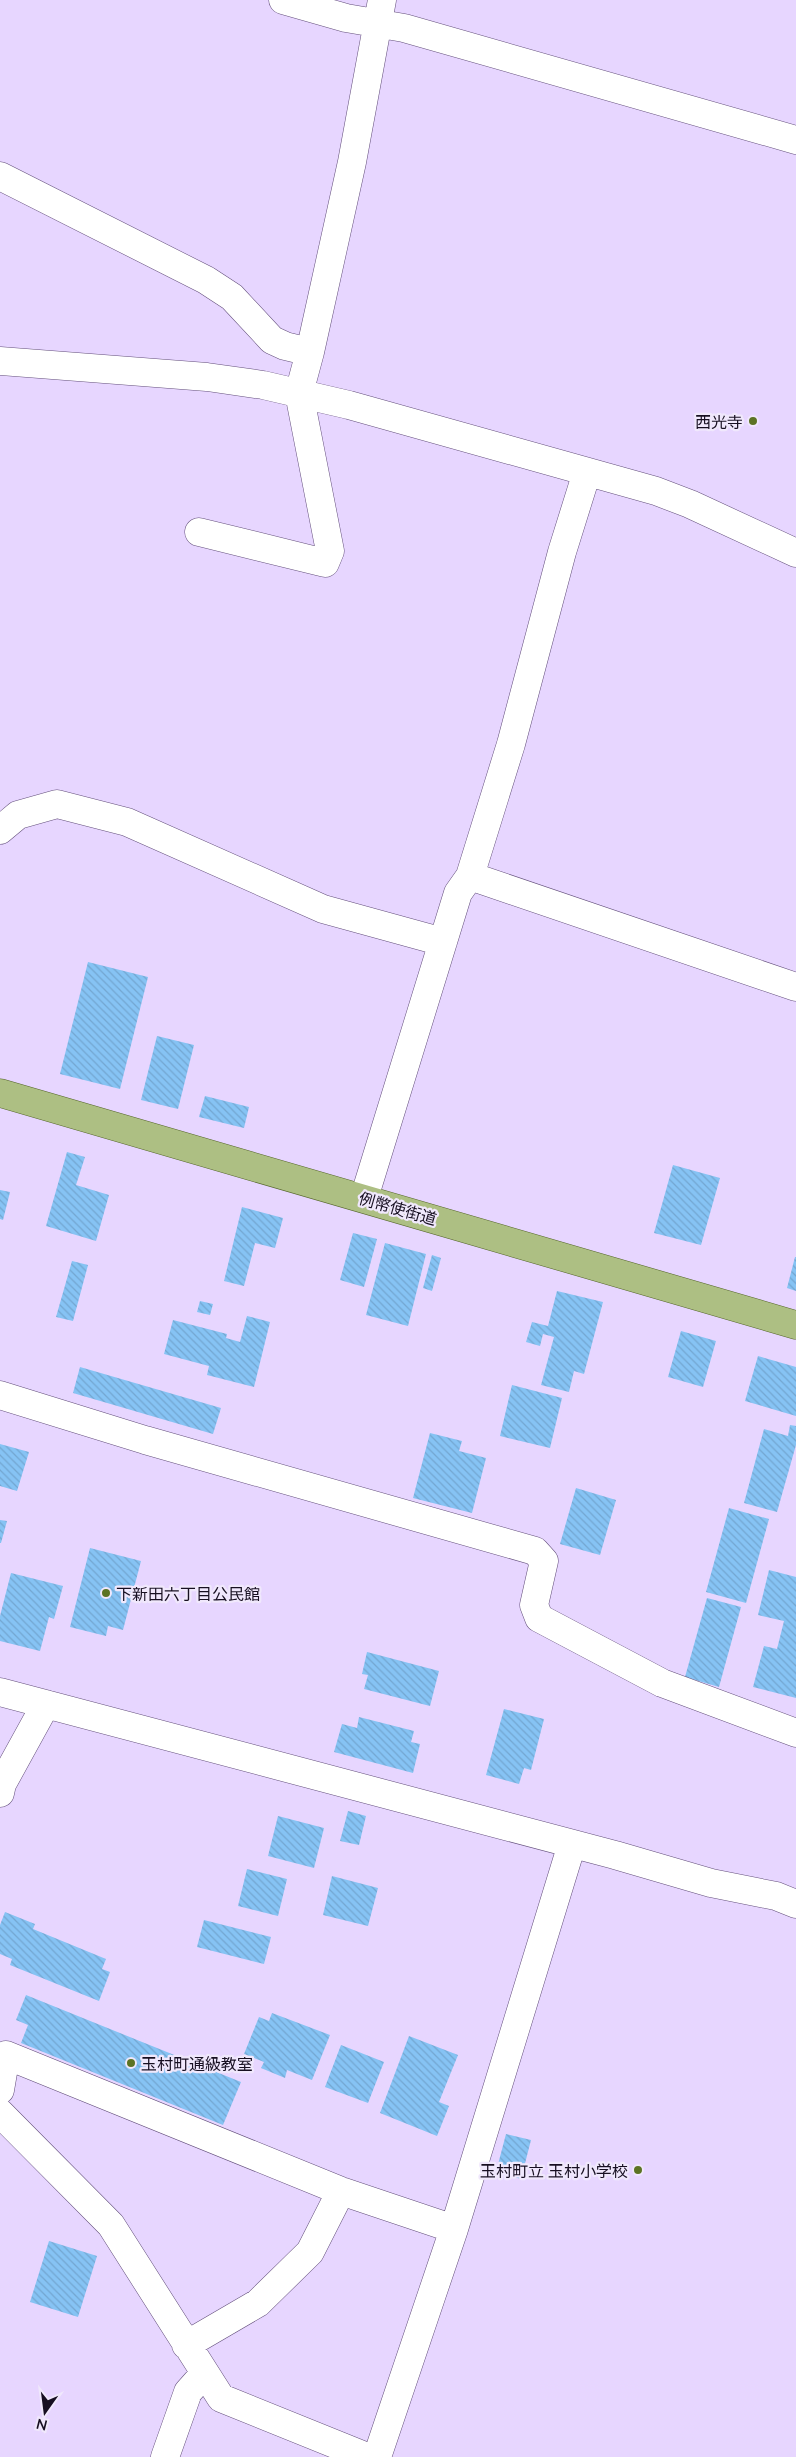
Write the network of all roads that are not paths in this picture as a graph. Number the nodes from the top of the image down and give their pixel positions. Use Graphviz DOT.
graph roads {
  1 [pos="283,0"];
  2 [pos="379,12"];
  3 [pos="796,140"];
  4 [pos="0,176"];
  5 [pos="310,352"];
  6 [pos="0,361"];
  7 [pos="298,393"];
  8 [pos="587,472"];
  9 [pos="199,532"];
  10 [pos="796,553"];
  11 [pos="0,830"];
  12 [pos="470,876"];
  13 [pos="443,942"];
  14 [pos="796,986"];
  15 [pos="0,1093"];
  16 [pos="364,1198"];
  17 [pos="796,1325"];
  18 [pos="0,1395"];
  19 [pos="0,1692"];
  20 [pos="46,1704"];
  21 [pos="796,1733"];
  22 [pos="0,1793"];
  23 [pos="572,1844"];
  24 [pos="796,1904"];
  25 [pos="3,2048"];
  26 [pos="0,2090"];
  27 [pos="0,2113"];
  28 [pos="341,2190"];
  29 [pos="454,2229"];
  30 [pos="186,2345"];
  31 [pos="204,2374"];
  32 [pos="165,2457"];
  33 [pos="367,2457"];
  34 [pos="377,2457"];
  1 -- 2 [label="street"];
  2 -- 3 [label="street"];
  2 -- 5 [label="street"];
  4 -- 5 [label="street"];
  5 -- 7 [label="street"];
  6 -- 7 [label="street"];
  7 -- 8 [label="street"];
  7 -- 9 [label="street"];
  8 -- 10 [label="street"];
  8 -- 12 [label="street"];
  11 -- 13 [label="street"];
  12 -- 13 [label="street"];
  12 -- 14 [label="street"];
  13 -- 16 [label="street"];
  15 -- 16 [label="main road, 例幣使街道"];
  16 -- 17 [label="main road, 例幣使街道"];
  18 -- 21 [label="street"];
  19 -- 20 [label="street"];
  20 -- 22 [label="street"];
  20 -- 23 [label="street"];
  23 -- 24 [label="street"];
  23 -- 29 [label="street"];
  25 -- 26 [label="street"];
  25 -- 28 [label="street"];
  27 -- 30 [label="street"];
  28 -- 29 [label="street"];
  28 -- 30 [label="street"];
  29 -- 34 [label="street"];
  30 -- 31 [label="street"];
  31 -- 32 [label="street"];
  31 -- 33 [label="street"];
}
